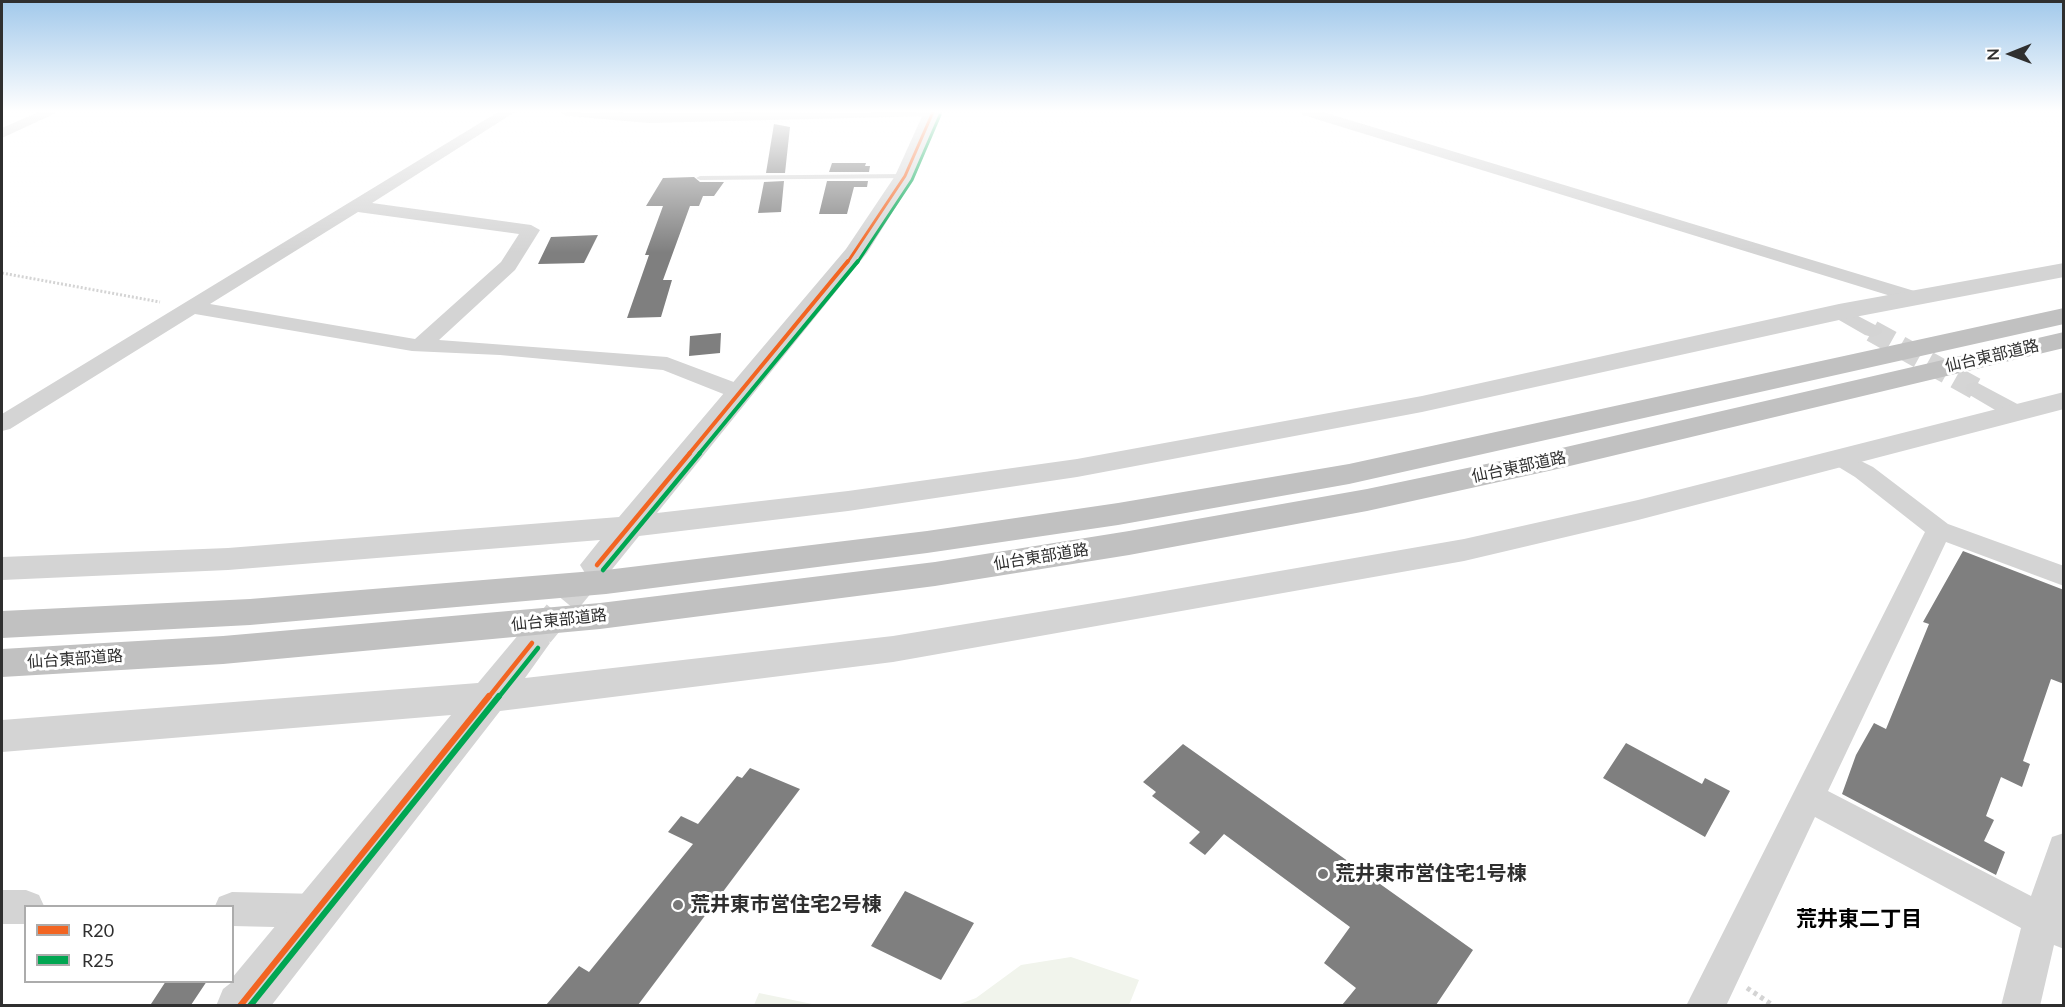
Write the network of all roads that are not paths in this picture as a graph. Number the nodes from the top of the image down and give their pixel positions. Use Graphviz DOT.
graph roads {
  1 [pos="432,159"];
  2 [pos="912,159"];
  3 [pos="1462,159"];
  4 [pos="905,176"];
  5 [pos="700,178"];
  6 [pos="355,206"];
  7 [pos="2064,270"];
  8 [pos="1914,297"];
  9 [pos="190,307"];
  10 [pos="1839,312"];
  11 [pos="2064,316"];
  12 [pos="1872,331"];
  13 [pos="2064,340"];
  14 [pos="421,345"];
  15 [pos="1976,389"];
  16 [pos="739,392"];
  17 [pos="2064,400"];
  18 [pos="2015,412"];
  19 [pos="2,424"];
  20 [pos="1841,458"];
  21 [pos="627,527"];
  22 [pos="1939,530"];
  23 [pos="597,565"];
  24 [pos="2,569"];
  25 [pos="2064,578"];
  26 [pos="2,626"];
  27 [pos="532,643"];
  28 [pos="2,663"];
  29 [pos="491,697"];
  30 [pos="2,735"];
  31 [pos="1808,797"];
  32 [pos="2064,848"];
  33 [pos="2,907"];
  34 [pos="24,907"];
  35 [pos="234,909"];
  36 [pos="318,911"];
  37 [pos="2052,926"];
  38 [pos="240,1005"];
  39 [pos="1705,1005"];
  40 [pos="2020,1005"];
  1 -- 6 [label="street"];
  2 -- 4 [label="street"];
  3 -- 8 [label="street"];
  4 -- 5 [label="lane"];
  4 -- 16 [label="street"];
  6 -- 9 [label="street"];
  6 -- 14 [label="street"];
  7 -- 8 [label="street"];
  8 -- 10 [label="street"];
  9 -- 14 [label="street"];
  9 -- 19 [label="street"];
  10 -- 12 [label="street"];
  10 -- 21 [label="street"];
  11 -- 26 [label="highway, 仙台東部道路"];
  13 -- 28 [label="highway, 仙台東部道路"];
  14 -- 16 [label="street"];
  15 -- 18 [label="street"];
  16 -- 21 [label="street"];
  17 -- 18 [label="street"];
  18 -- 20 [label="street"];
  20 -- 22 [label="street"];
  20 -- 29 [label="street"];
  21 -- 23 [label="street"];
  21 -- 24 [label="street"];
  22 -- 25 [label="street"];
  22 -- 31 [label="street"];
  27 -- 29 [label="street"];
  29 -- 30 [label="street"];
  29 -- 36 [label="street"];
  31 -- 37 [label="street"];
  31 -- 39 [label="street"];
  32 -- 37 [label="street"];
  33 -- 34 [label="street"];
  35 -- 36 [label="street"];
  36 -- 38 [label="street"];
  37 -- 40 [label="street"];
}
